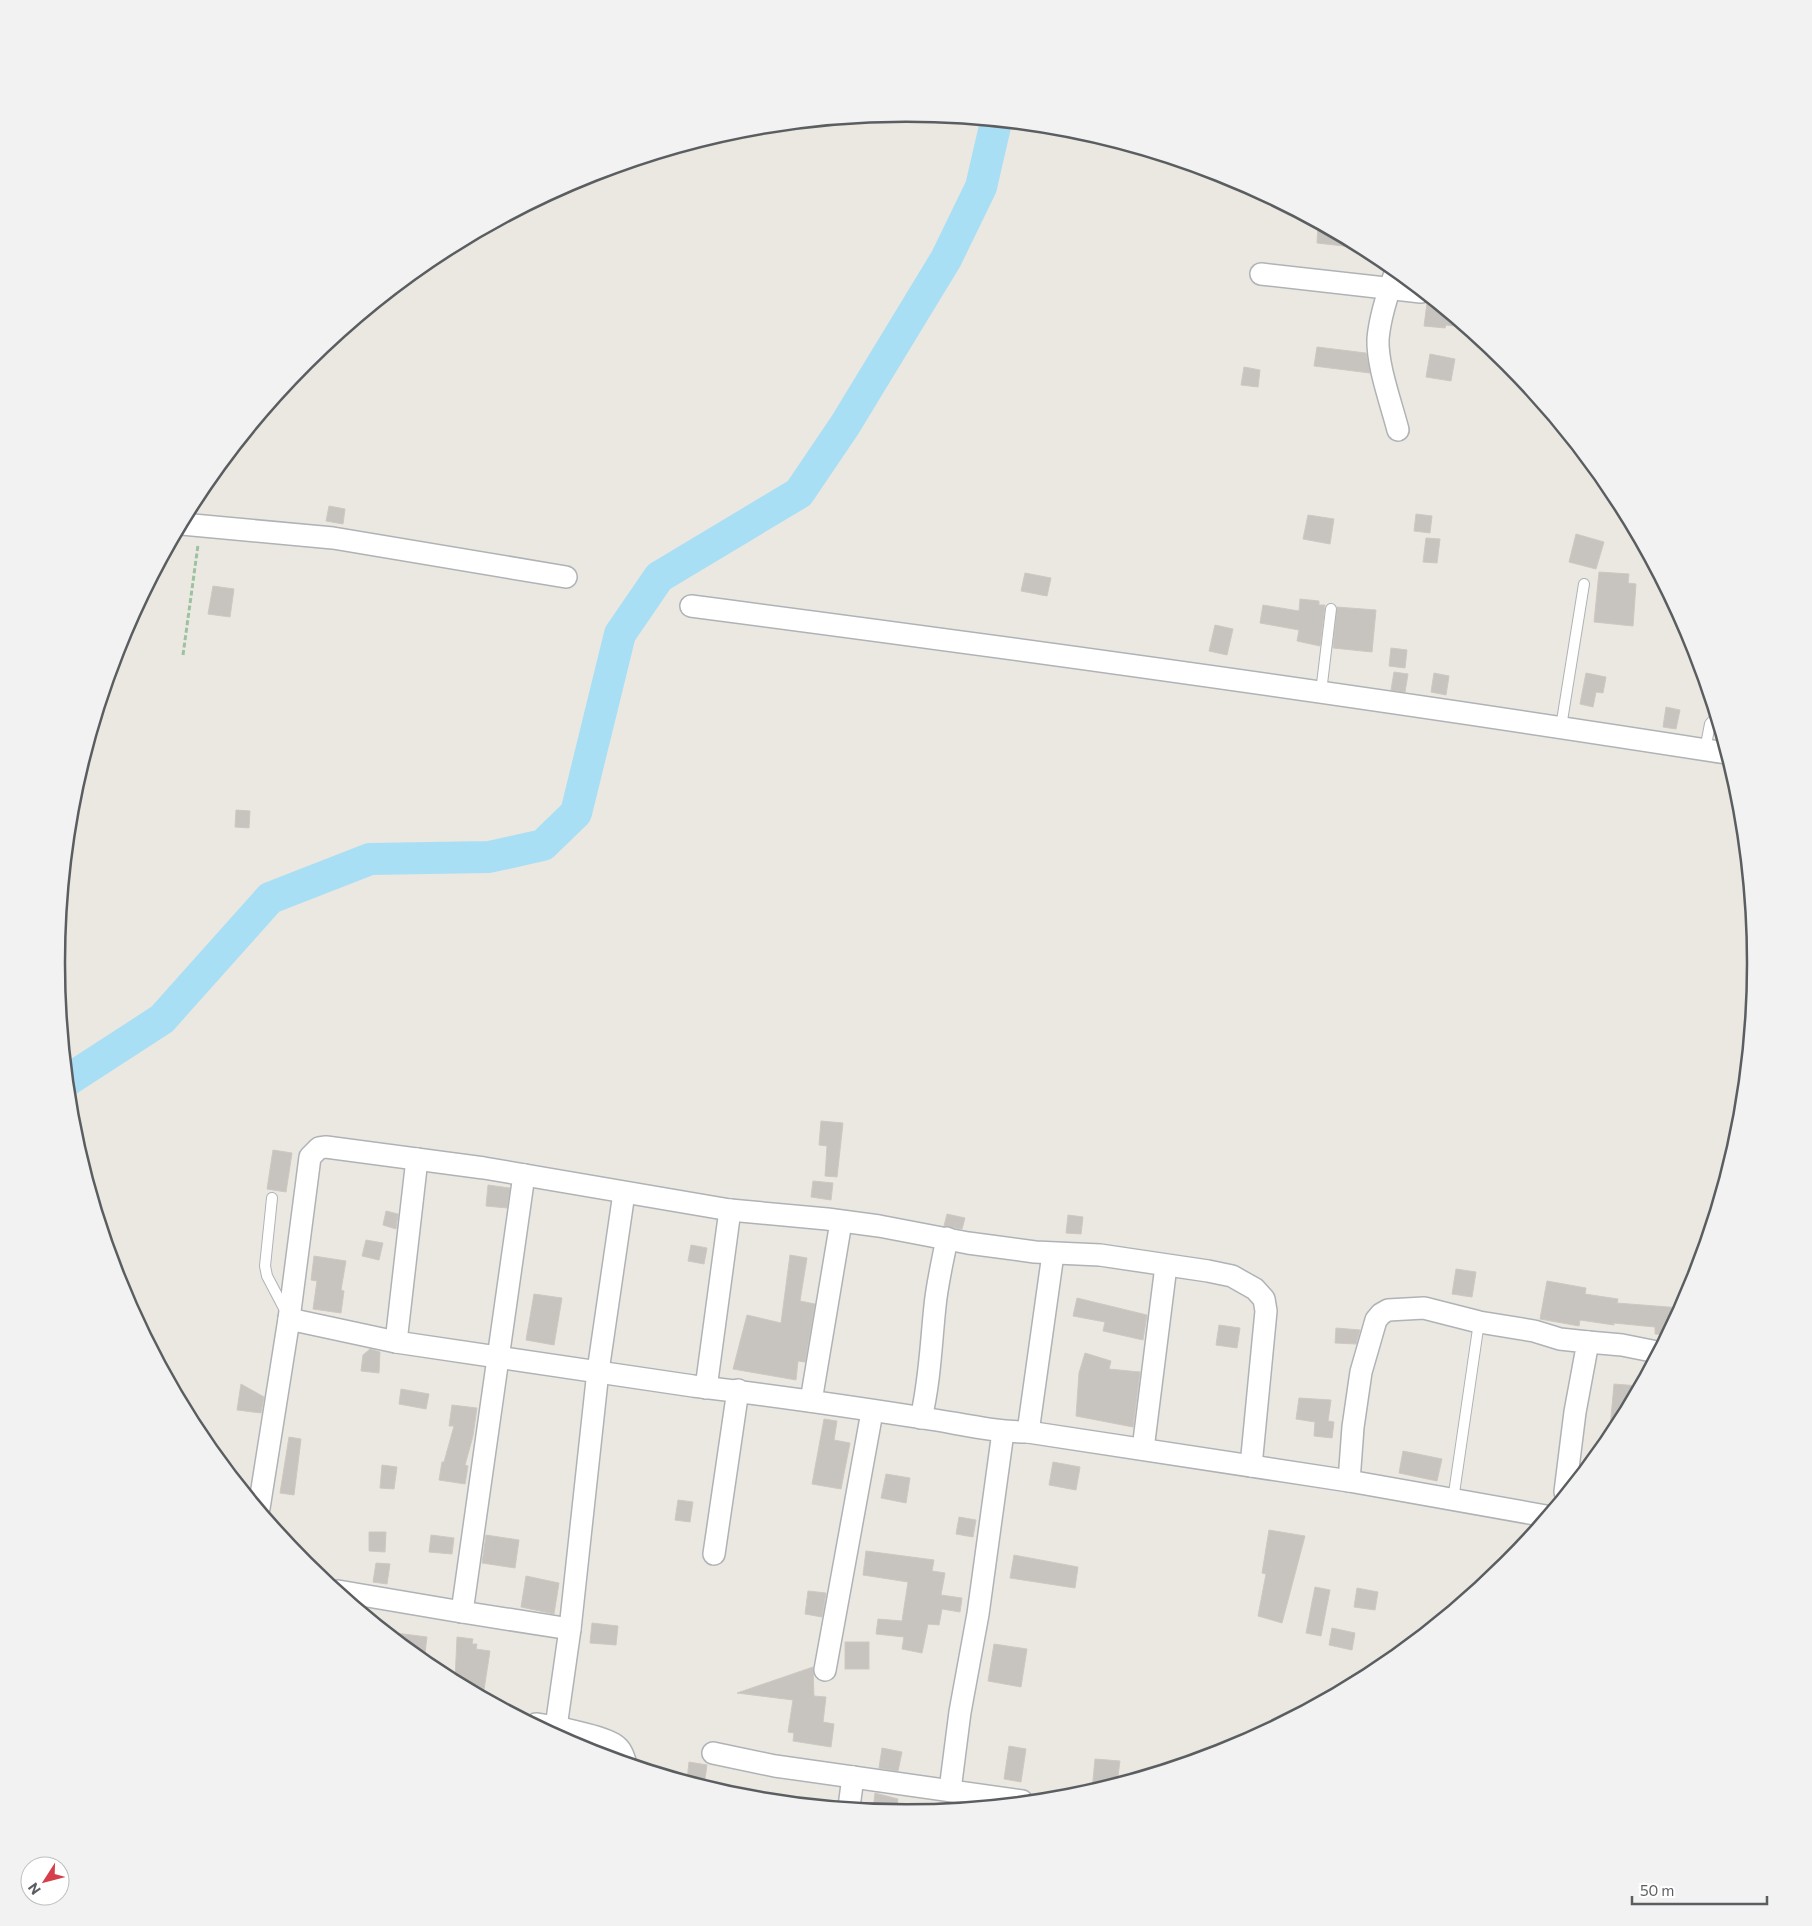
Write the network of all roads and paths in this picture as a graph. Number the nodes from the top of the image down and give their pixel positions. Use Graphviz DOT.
graph roads {
  1 [pos="1261,274"];
  2 [pos="1393,280"];
  3 [pos="1398,430"];
  4 [pos="191,525"];
  5 [pos="566,577"];
  6 [pos="1584,584"];
  7 [pos="690,606"];
  8 [pos="1332,610"];
  9 [pos="183,655"];
  10 [pos="1321,692"];
  11 [pos="1711,723"];
  12 [pos="1561,727"];
  13 [pos="1705,750"];
  14 [pos="1720,752"];
  15 [pos="417,1159"];
  16 [pos="524,1175"];
  17 [pos="624,1193"];
  18 [pos="272,1198"];
  19 [pos="730,1210"];
  20 [pos="841,1222"];
  21 [pos="947,1238"];
  22 [pos="1053,1254"];
  23 [pos="1166,1266"];
  24 [pos="289,1319"];
  25 [pos="1479,1322"];
  26 [pos="396,1342"];
  27 [pos="1588,1342"];
  28 [pos="1652,1351"];
  29 [pos="500,1356"];
  30 [pos="598,1371"];
  31 [pos="706,1388"];
  32 [pos="738,1390"];
  33 [pos="811,1401"];
  34 [pos="872,1412"];
  35 [pos="921,1418"];
  36 [pos="1003,1432"];
  37 [pos="1028,1432"];
  38 [pos="1143,1449"];
  39 [pos="1252,1466"];
  40 [pos="1349,1481"];
  41 [pos="1567,1482"];
  42 [pos="1453,1500"];
  43 [pos="260,1501"];
  44 [pos="1540,1515"];
  45 [pos="714,1554"];
  46 [pos="347,1592"];
  47 [pos="462,1612"];
  48 [pos="570,1629"];
  49 [pos="825,1670"];
  50 [pos="547,1723"];
  51 [pos="560,1729"];
  52 [pos="713,1753"];
  53 [pos="622,1754"];
  54 [pos="852,1777"];
  55 [pos="950,1790"];
  56 [pos="1003,1798"];
  57 [pos="850,1802"];
  1 -- 2 [label="street"];
  2 -- 3 [label="street"];
  4 -- 5 [label="street"];
  4 -- 9 [label="path"];
  6 -- 12 [label="lane"];
  7 -- 10 [label="street"];
  8 -- 10 [label="lane"];
  10 -- 12 [label="street"];
  11 -- 13 [label="lane"];
  12 -- 13 [label="street"];
  13 -- 14 [label="street"];
  15 -- 16 [label="street"];
  15 -- 24 [label="street"];
  15 -- 26 [label="street"];
  16 -- 17 [label="street"];
  16 -- 29 [label="street"];
  17 -- 19 [label="street"];
  17 -- 30 [label="street"];
  18 -- 24 [label="lane"];
  19 -- 20 [label="street"];
  19 -- 31 [label="street"];
  20 -- 21 [label="street"];
  20 -- 33 [label="street"];
  21 -- 22 [label="street"];
  21 -- 35 [label="street"];
  22 -- 23 [label="street"];
  22 -- 37 [label="street"];
  23 -- 38 [label="street"];
  23 -- 39 [label="street"];
  24 -- 26 [label="street"];
  24 -- 43 [label="street"];
  25 -- 27 [label="street"];
  25 -- 40 [label="street"];
  25 -- 42 [label="lane"];
  26 -- 29 [label="street"];
  27 -- 28 [label="street"];
  27 -- 41 [label="street"];
  29 -- 30 [label="street"];
  29 -- 47 [label="street"];
  30 -- 31 [label="street"];
  30 -- 48 [label="street"];
  31 -- 32 [label="street"];
  32 -- 33 [label="street"];
  32 -- 45 [label="street"];
  33 -- 34 [label="street"];
  34 -- 35 [label="street"];
  34 -- 49 [label="street"];
  35 -- 36 [label="street"];
  36 -- 37 [label="street"];
  36 -- 55 [label="street"];
  37 -- 38 [label="street"];
  38 -- 39 [label="street"];
  39 -- 40 [label="street"];
  40 -- 42 [label="street"];
  42 -- 44 [label="street"];
  46 -- 47 [label="street"];
  47 -- 48 [label="street"];
  48 -- 50 [label="street"];
  51 -- 53 [label="street"];
  52 -- 54 [label="street"];
  54 -- 55 [label="street"];
  54 -- 57 [label="street"];
  55 -- 56 [label="street"];
}
